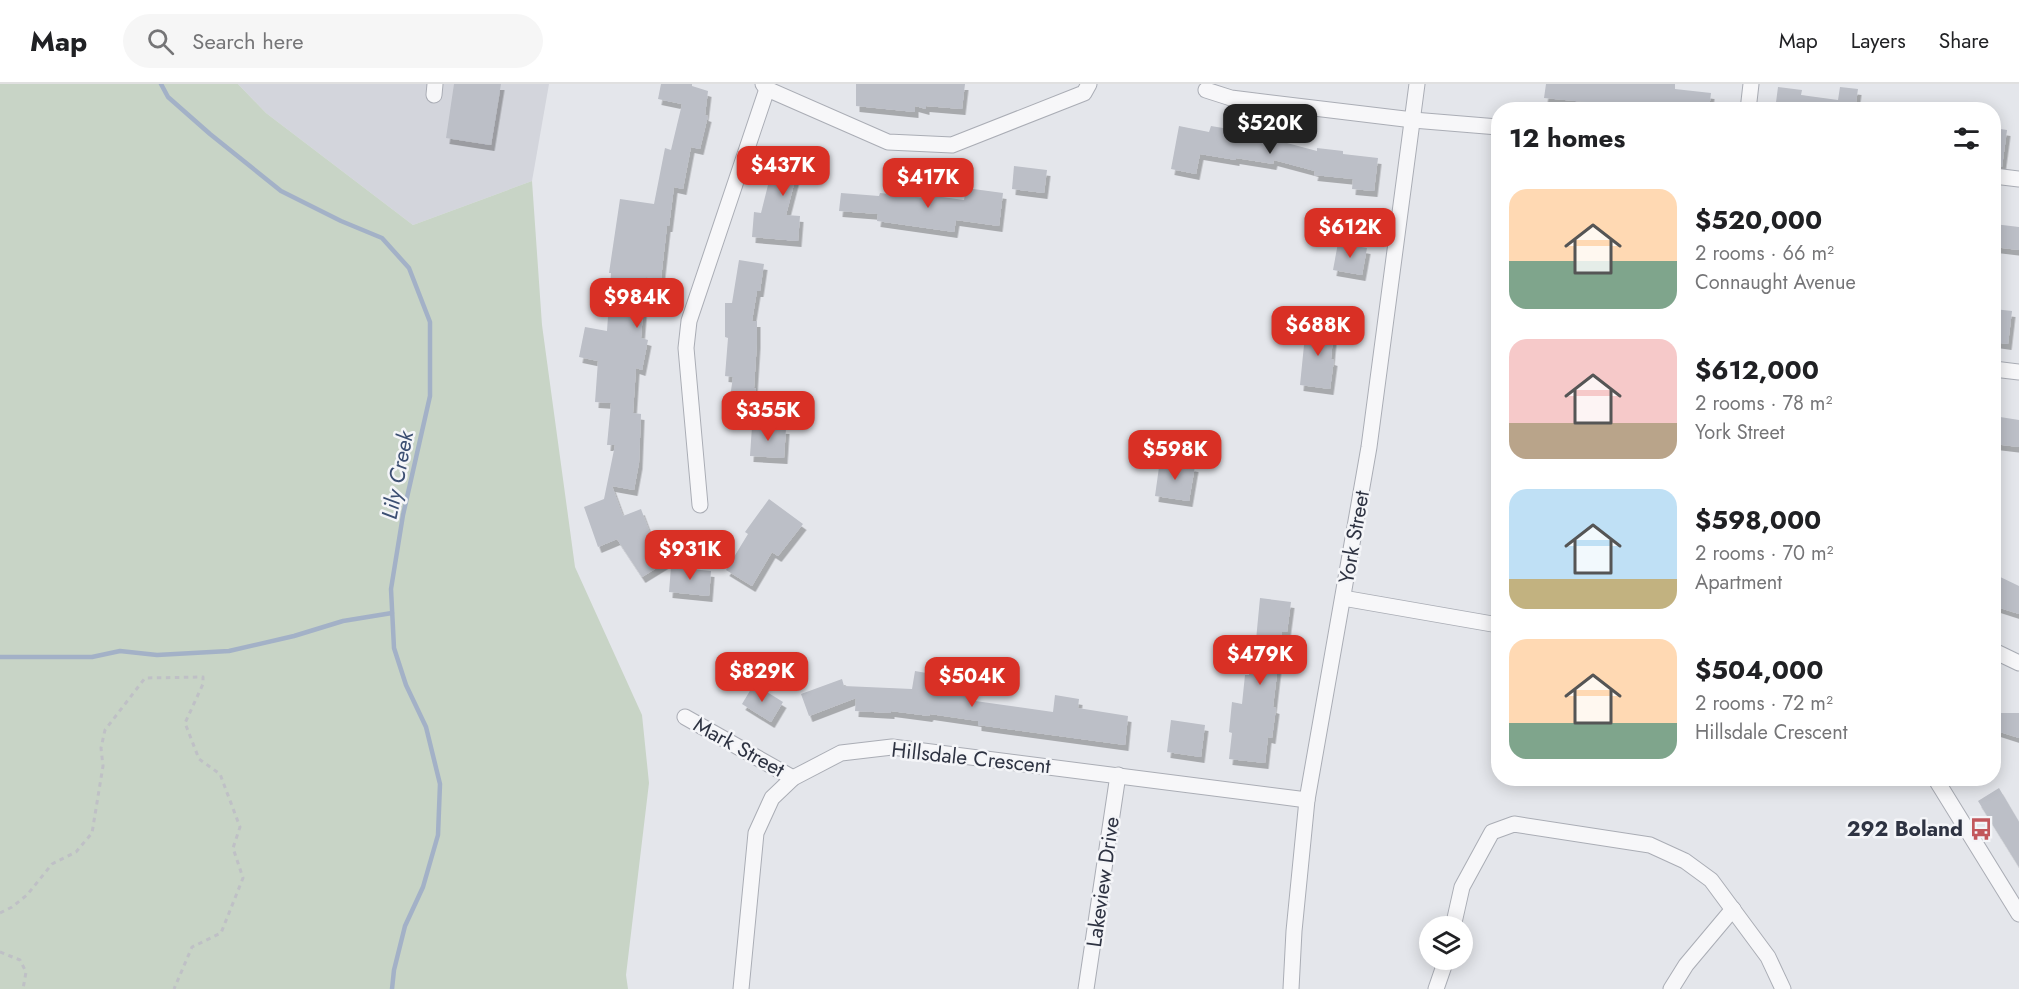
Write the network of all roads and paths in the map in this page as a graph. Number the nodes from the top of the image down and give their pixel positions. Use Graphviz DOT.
graph roads {
  1 [pos="1417,84"];
  2 [pos="1751,84"];
  3 [pos="765,87"];
  4 [pos="1087,88"];
  5 [pos="1206,90"];
  6 [pos="1749,102"];
  7 [pos="1413,120"];
  8 [pos="1491,126"];
  9 [pos="2001,177"];
  10 [pos="2019,179"];
  11 [pos="2001,370"];
  12 [pos="2019,372"];
  13 [pos="700,505"];
  14 [pos="1343,598"];
  15 [pos="1491,624"];
  16 [pos="2001,654"];
  17 [pos="2019,663"];
  18 [pos="685,717"];
  19 [pos="1118,775"];
  20 [pos="793,778"];
  21 [pos="1940,786"];
  22 [pos="1307,800"];
  23 [pos="1733,909"];
  24 [pos="0,913"];
  25 [pos="2019,914"];
  26 [pos="1455,916"];
  27 [pos="0,952"];
  28 [pos="1443,970"];
  29 [pos="22,989"];
  30 [pos="174,989"];
  31 [pos="741,989"];
  32 [pos="1086,989"];
  33 [pos="1291,989"];
  34 [pos="1436,989"];
  35 [pos="1671,989"];
  36 [pos="1783,989"];
  1 -- 7 [label="street, York Street"];
  2 -- 6 [label="street"];
  3 -- 4 [label="street"];
  3 -- 13 [label="street"];
  5 -- 7 [label="street"];
  7 -- 8 [label="street"];
  7 -- 14 [label="street, York Street"];
  9 -- 10 [label="street"];
  11 -- 12 [label="street"];
  14 -- 15 [label="street"];
  14 -- 22 [label="street, York Street"];
  16 -- 17 [label="street"];
  18 -- 20 [label="street, Mark Street"];
  19 -- 20 [label="street, Hillsdale Crescent"];
  19 -- 22 [label="street, Hillsdale Crescent"];
  19 -- 32 [label="street, Lakeview Drive"];
  20 -- 31 [label="street, Hillsdale Crescent"];
  21 -- 25 [label="street"];
  22 -- 33 [label="street, York Street"];
  23 -- 26 [label="street"];
  23 -- 35 [label="street"];
  23 -- 36 [label="street"];
  24 -- 30 [label="path"];
  27 -- 29 [label="path"];
  28 -- 34 [label="street"];
}
